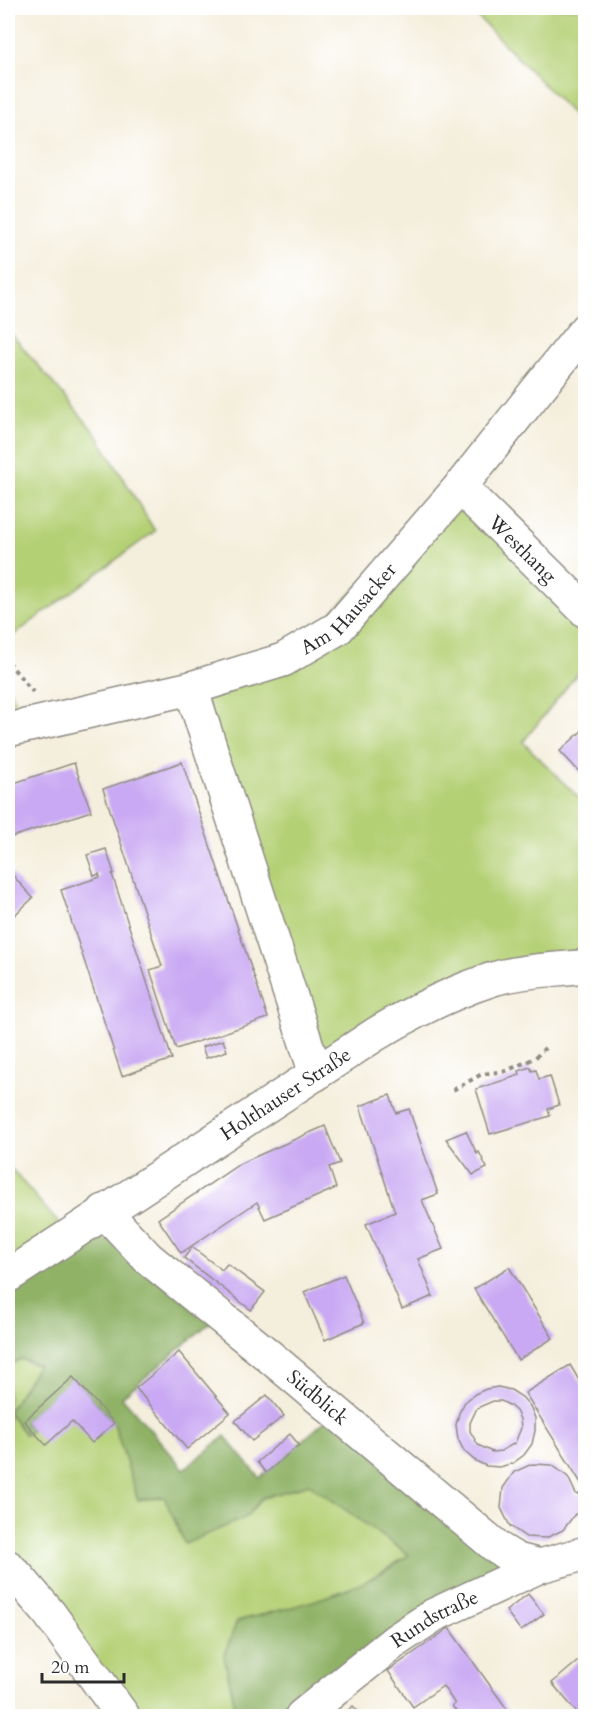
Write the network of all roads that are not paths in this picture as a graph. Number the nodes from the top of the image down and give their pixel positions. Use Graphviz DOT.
graph roads {
  1 [pos="585,329"];
  2 [pos="460,487"];
  3 [pos="585,611"];
  4 [pos="191,688"];
  5 [pos="8,730"];
  6 [pos="585,966"];
  7 [pos="316,1074"];
  8 [pos="104,1211"];
  9 [pos="8,1276"];
  10 [pos="585,1553"];
  11 [pos="540,1566"];
  12 [pos="8,1567"];
  13 [pos="123,1716"];
  14 [pos="302,1716"];
  1 -- 2 [label="street, Am Hausacker"];
  2 -- 3 [label="street, Westhang"];
  2 -- 4 [label="street, Am Hausacker"];
  4 -- 5 [label="street, Am Hausacker"];
  4 -- 7 [label="street"];
  6 -- 7 [label="street, Holthauser Straße"];
  7 -- 8 [label="street, Holthauser Straße"];
  8 -- 9 [label="street, Holthauser Straße"];
  8 -- 11 [label="street, Südblick"];
  10 -- 11 [label="street, Rundstraße"];
  11 -- 14 [label="street, Rundstraße"];
  12 -- 13 [label="street"];
}
